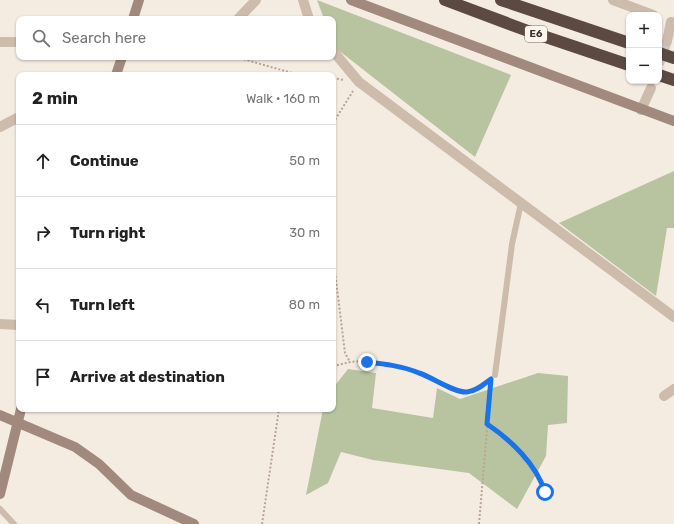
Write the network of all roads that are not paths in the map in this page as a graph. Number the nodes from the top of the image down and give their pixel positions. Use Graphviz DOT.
graph roads {
  1 [pos="139,0"];
  2 [pos="256,0"];
  3 [pos="303,0"];
  4 [pos="351,0"];
  5 [pos="445,0"];
  6 [pos="501,0"];
  7 [pos="613,0"];
  8 [pos="645,12"];
  9 [pos="134,16"];
  10 [pos="241,16"];
  11 [pos="308,16"];
  12 [pos="662,18"];
  13 [pos="672,22"];
  14 [pos="667,41"];
  15 [pos="0,42"];
  16 [pos="16,42"];
  17 [pos="626,42"];
  18 [pos="662,54"];
  19 [pos="336,55"];
  20 [pos="674,58"];
  21 [pos="121,60"];
  22 [pos="626,64"];
  23 [pos="117,72"];
  24 [pos="662,76"];
  25 [pos="674,80"];
  26 [pos="651,88"];
  27 [pos="641,110"];
  28 [pos="16,119"];
  29 [pos="674,121"];
  30 [pos="0,127"];
  31 [pos="521,203"];
  32 [pos="674,317"];
  33 [pos="0,324"];
  34 [pos="16,326"];
  35 [pos="493,377"];
  36 [pos="674,389"];
  37 [pos="664,396"];
  38 [pos="20,412"];
  39 [pos="0,415"];
  40 [pos="17,423"];
  41 [pos="0,494"];
  42 [pos="0,509"];
  43 [pos="14,524"];
  44 [pos="194,524"];
  1 -- 9 [label="street"];
  2 -- 10 [label="street"];
  3 -- 11 [label="street"];
  4 -- 27 [label="street"];
  5 -- 22 [label="highway, E6"];
  6 -- 17 [label="highway, E6"];
  7 -- 8 [label="street"];
  12 -- 13 [label="street"];
  13 -- 14 [label="street"];
  15 -- 16 [label="street"];
  18 -- 20 [label="highway"];
  19 -- 31 [label="street"];
  21 -- 23 [label="street"];
  24 -- 25 [label="highway"];
  26 -- 27 [label="street"];
  27 -- 29 [label="street"];
  28 -- 30 [label="street"];
  31 -- 32 [label="street"];
  31 -- 35 [label="lane"];
  33 -- 34 [label="street"];
  36 -- 37 [label="street"];
  38 -- 40 [label="street"];
  39 -- 40 [label="street"];
  40 -- 41 [label="street"];
  40 -- 44 [label="street"];
  42 -- 43 [label="lane"];
}
